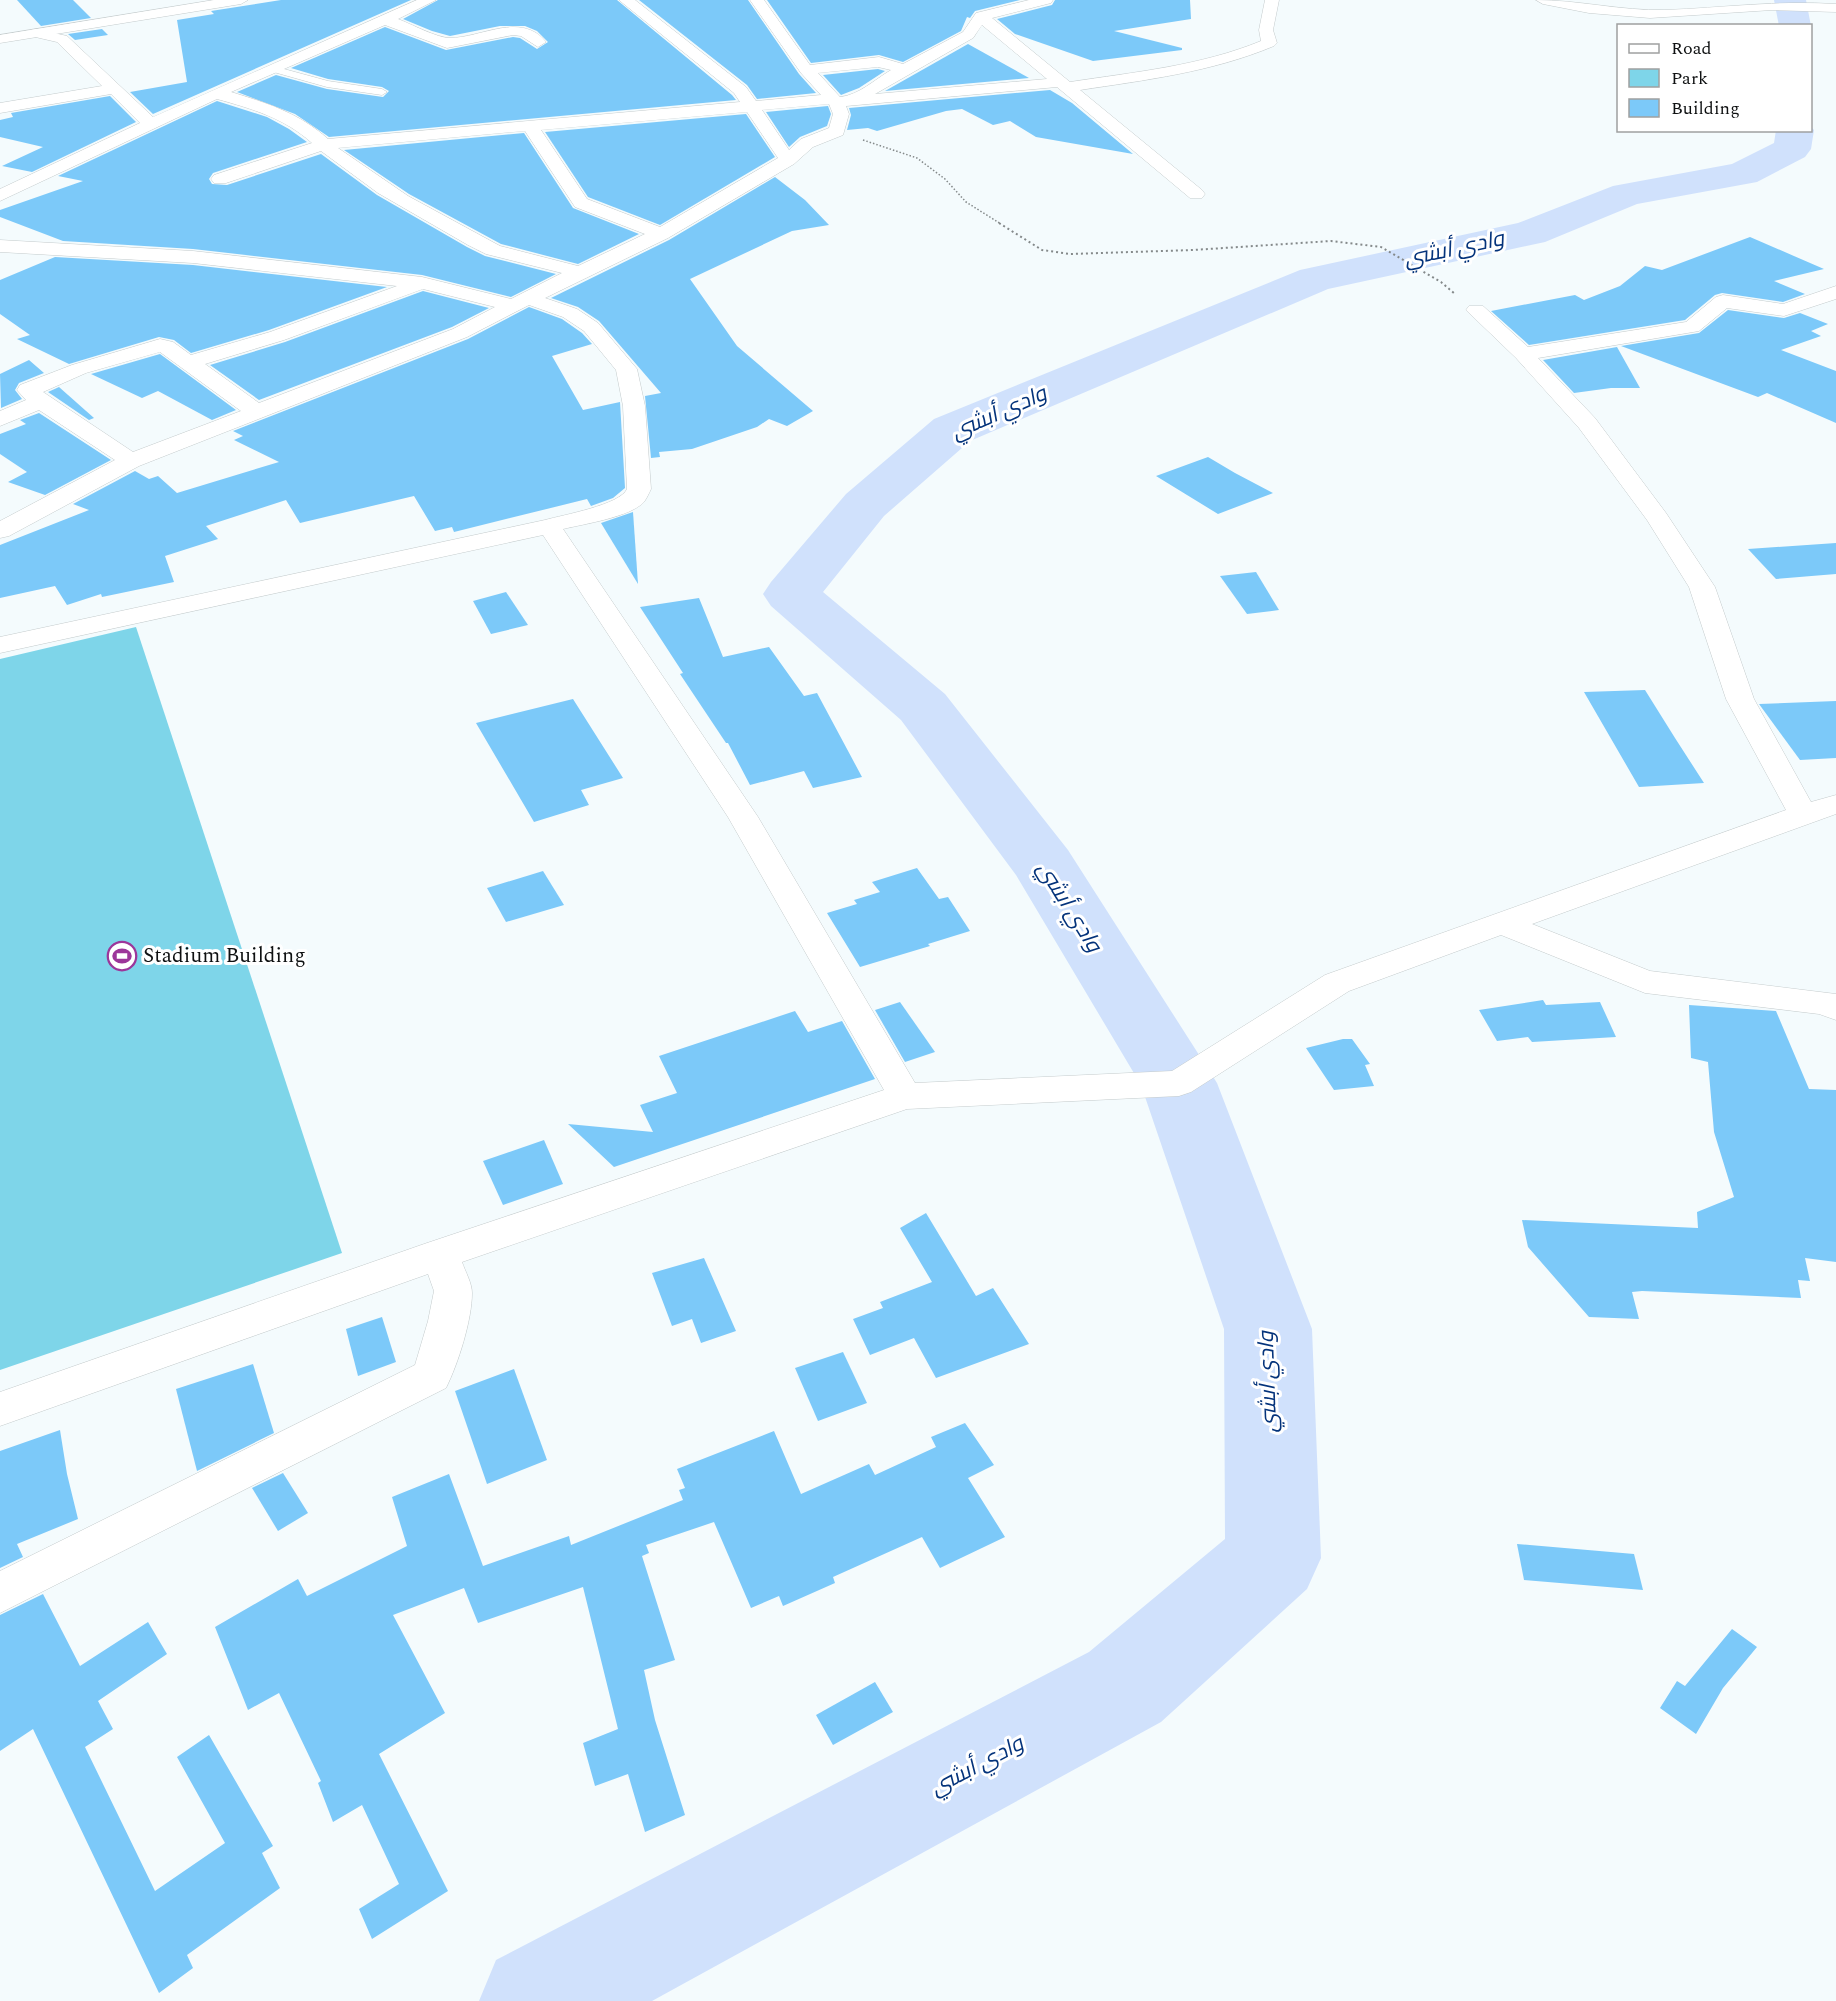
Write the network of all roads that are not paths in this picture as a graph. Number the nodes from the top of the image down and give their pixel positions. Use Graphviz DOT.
graph roads {
  1 [pos="205,0"];
  2 [pos="241,0"];
  3 [pos="429,0"];
  4 [pos="626,0"];
  5 [pos="757,0"];
  6 [pos="979,0"];
  7 [pos="1046,0"];
  8 [pos="1272,0"];
  9 [pos="1544,0"];
  10 [pos="1836,8"];
  11 [pos="986,15"];
  12 [pos="384,19"];
  13 [pos="4,28"];
  14 [pos="31,31"];
  15 [pos="0,39"];
  16 [pos="538,42"];
  17 [pos="273,69"];
  18 [pos="903,69"];
  19 [pos="806,70"];
  20 [pos="1064,85"];
  21 [pos="115,89"];
  22 [pos="382,92"];
  23 [pos="216,93"];
  24 [pos="859,99"];
  25 [pos="835,101"];
  26 [pos="752,106"];
  27 [pos="0,108"];
  28 [pos="151,124"];
  29 [pos="379,124"];
  30 [pos="531,127"];
  31 [pos="404,137"];
  32 [pos="326,144"];
  33 [pos="788,160"];
  34 [pos="220,179"];
  35 [pos="1196,194"];
  36 [pos="0,196"];
  37 [pos="661,234"];
  38 [pos="0,246"];
  39 [pos="580,272"];
  40 [pos="422,284"];
  41 [pos="1836,292"];
  42 [pos="522,303"];
  43 [pos="1476,310"];
  44 [pos="1522,354"];
  45 [pos="189,362"];
  46 [pos="41,401"];
  47 [pos="257,412"];
  48 [pos="0,418"];
  49 [pos="131,461"];
  50 [pos="549,526"];
  51 [pos="0,531"];
  52 [pos="0,645"];
  53 [pos="1836,804"];
  54 [pos="1803,814"];
  55 [pos="1501,923"];
  56 [pos="1836,1008"];
  57 [pos="905,1096"];
  58 [pos="440,1254"];
  59 [pos="0,1409"];
  60 [pos="0,1593"];
  1 -- 14 [label="street"];
  2 -- 14 [label="street"];
  3 -- 12 [label="street"];
  4 -- 26 [label="street"];
  5 -- 19 [label="street"];
  6 -- 11 [label="street"];
  7 -- 11 [label="street"];
  8 -- 20 [label="street"];
  9 -- 10 [label="street"];
  11 -- 18 [label="street"];
  11 -- 20 [label="street"];
  12 -- 16 [label="street"];
  12 -- 17 [label="street"];
  13 -- 14 [label="street"];
  14 -- 15 [label="street"];
  14 -- 21 [label="street"];
  17 -- 22 [label="lane"];
  17 -- 23 [label="street"];
  18 -- 19 [label="street"];
  18 -- 24 [label="street"];
  19 -- 25 [label="street"];
  20 -- 24 [label="street"];
  20 -- 35 [label="street"];
  21 -- 27 [label="street"];
  21 -- 28 [label="street"];
  23 -- 28 [label="street"];
  23 -- 32 [label="street"];
  24 -- 25 [label="street"];
  25 -- 26 [label="street"];
  25 -- 33 [label="street"];
  26 -- 30 [label="street"];
  26 -- 33 [label="street"];
  28 -- 36 [label="street"];
  29 -- 31 [label="street"];
  30 -- 31 [label="street"];
  30 -- 37 [label="street"];
  31 -- 32 [label="street"];
  32 -- 34 [label="street"];
  32 -- 39 [label="street"];
  33 -- 37 [label="street"];
  37 -- 39 [label="street"];
  38 -- 40 [label="street"];
  39 -- 42 [label="street"];
  40 -- 42 [label="street"];
  40 -- 45 [label="street"];
  41 -- 44 [label="street"];
  42 -- 47 [label="street"];
  42 -- 50 [label="street"];
  43 -- 44 [label="street"];
  44 -- 54 [label="street"];
  45 -- 46 [label="street"];
  45 -- 47 [label="street"];
  46 -- 48 [label="street"];
  46 -- 49 [label="street"];
  47 -- 49 [label="street"];
  49 -- 51 [label="street"];
  50 -- 52 [label="street"];
  50 -- 57 [label="street"];
  53 -- 54 [label="street"];
  54 -- 55 [label="street"];
  55 -- 56 [label="street"];
  55 -- 57 [label="street"];
  57 -- 58 [label="street"];
  58 -- 59 [label="street"];
  58 -- 60 [label="street"];
}
